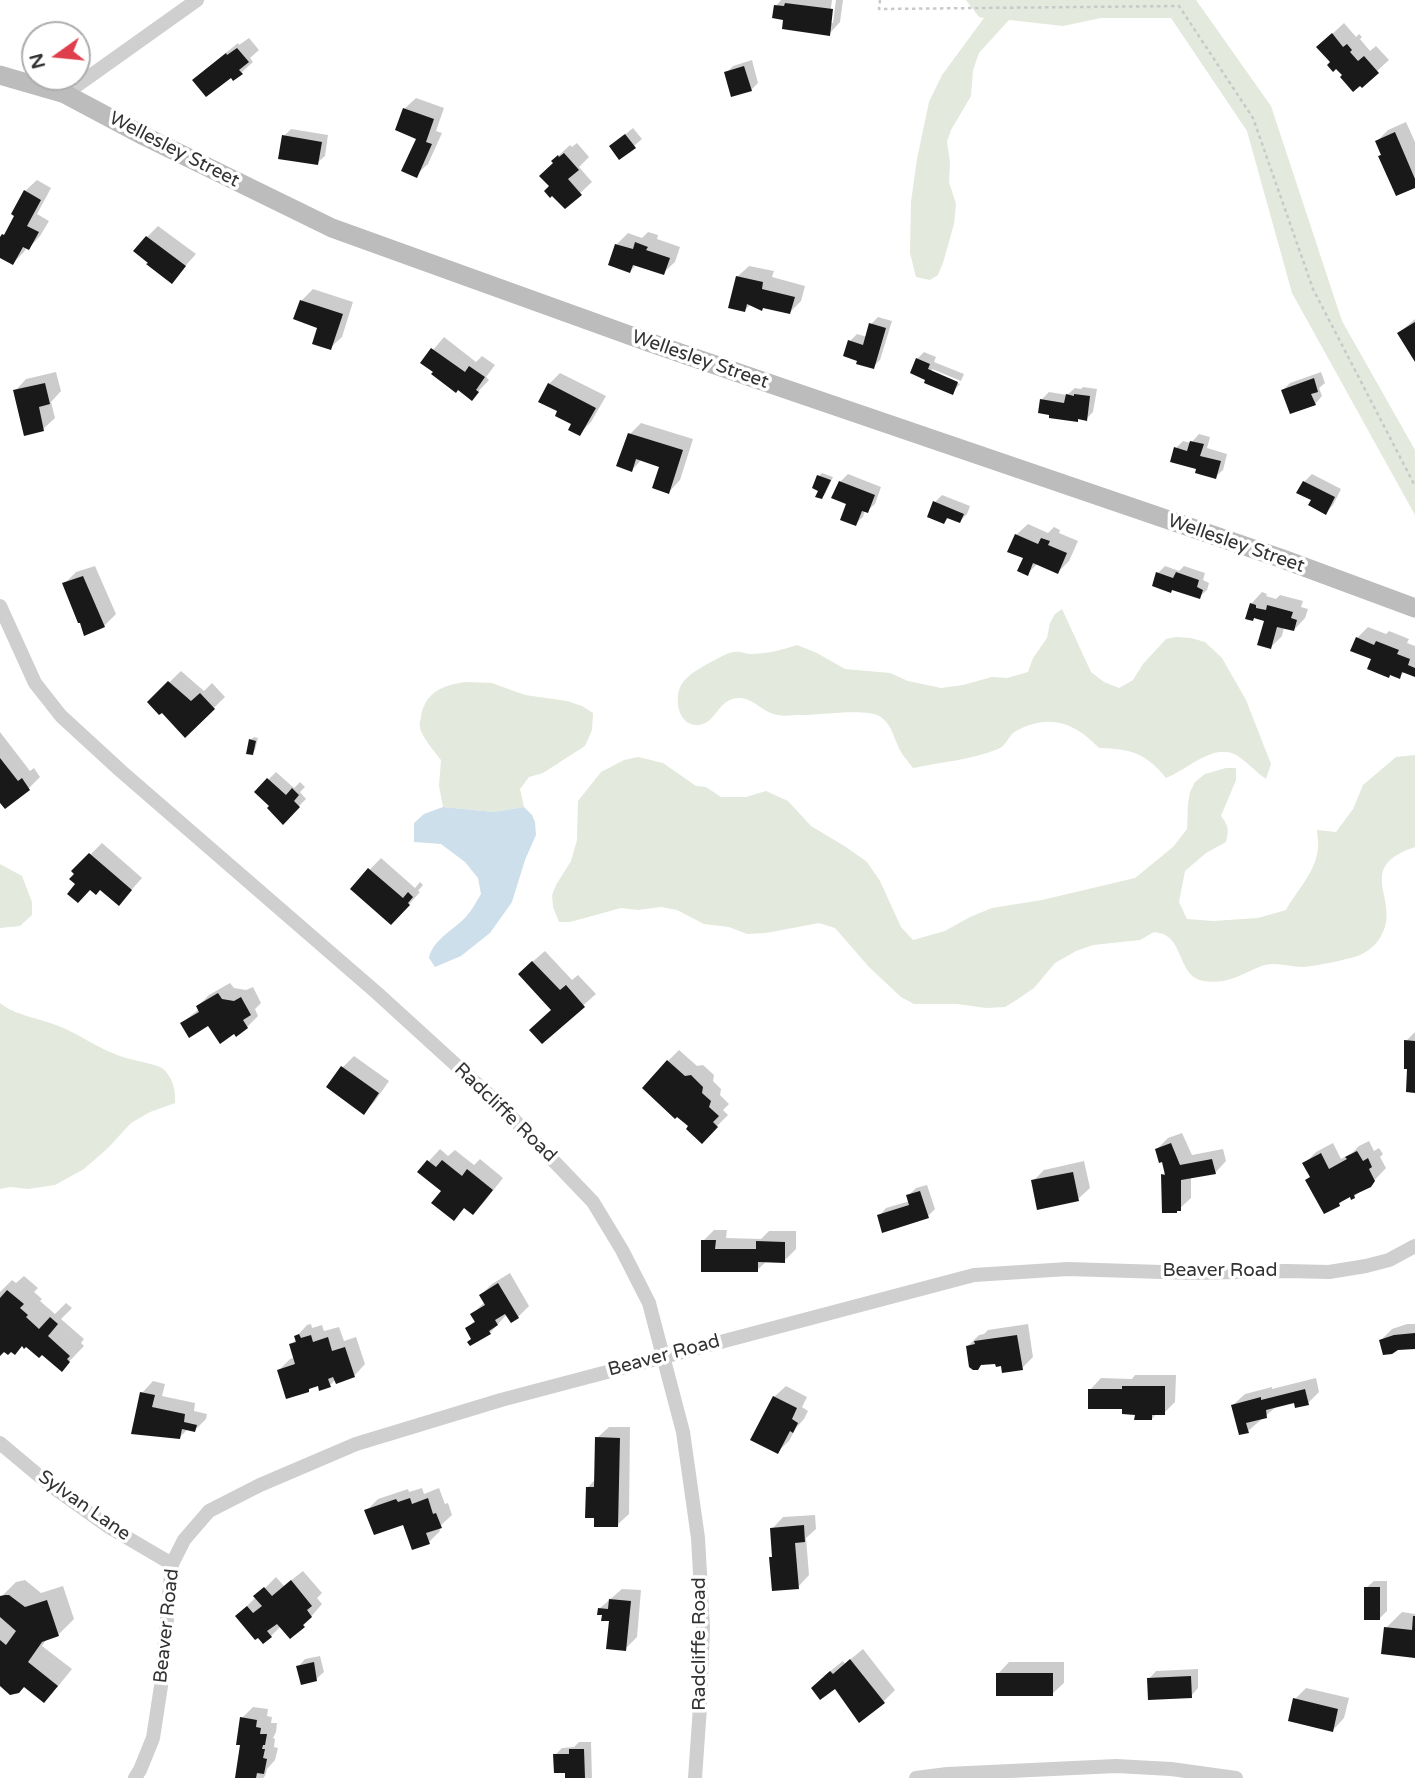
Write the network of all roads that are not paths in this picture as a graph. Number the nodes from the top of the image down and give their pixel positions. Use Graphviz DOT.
graph roads {
  1 [pos="197,0"];
  2 [pos="0,75"];
  3 [pos="65,94"];
  4 [pos="0,606"];
  5 [pos="1415,608"];
  6 [pos="1415,1246"];
  7 [pos="663,1357"];
  8 [pos="0,1443"];
  9 [pos="172,1564"];
  10 [pos="135,1778"];
  11 [pos="695,1778"];
  12 [pos="916,1778"];
  13 [pos="1236,1778"];
  1 -- 3 [label="street"];
  2 -- 3 [label="main road, Wellesley Street"];
  3 -- 5 [label="main road, Wellesley Street"];
  4 -- 7 [label="street, Radcliffe Road"];
  6 -- 7 [label="street, Beaver Road"];
  7 -- 9 [label="street, Beaver Road"];
  7 -- 11 [label="street, Radcliffe Road"];
  8 -- 9 [label="street, Sylvan Lane"];
  9 -- 10 [label="street, Beaver Road"];
  12 -- 13 [label="street"];
}
